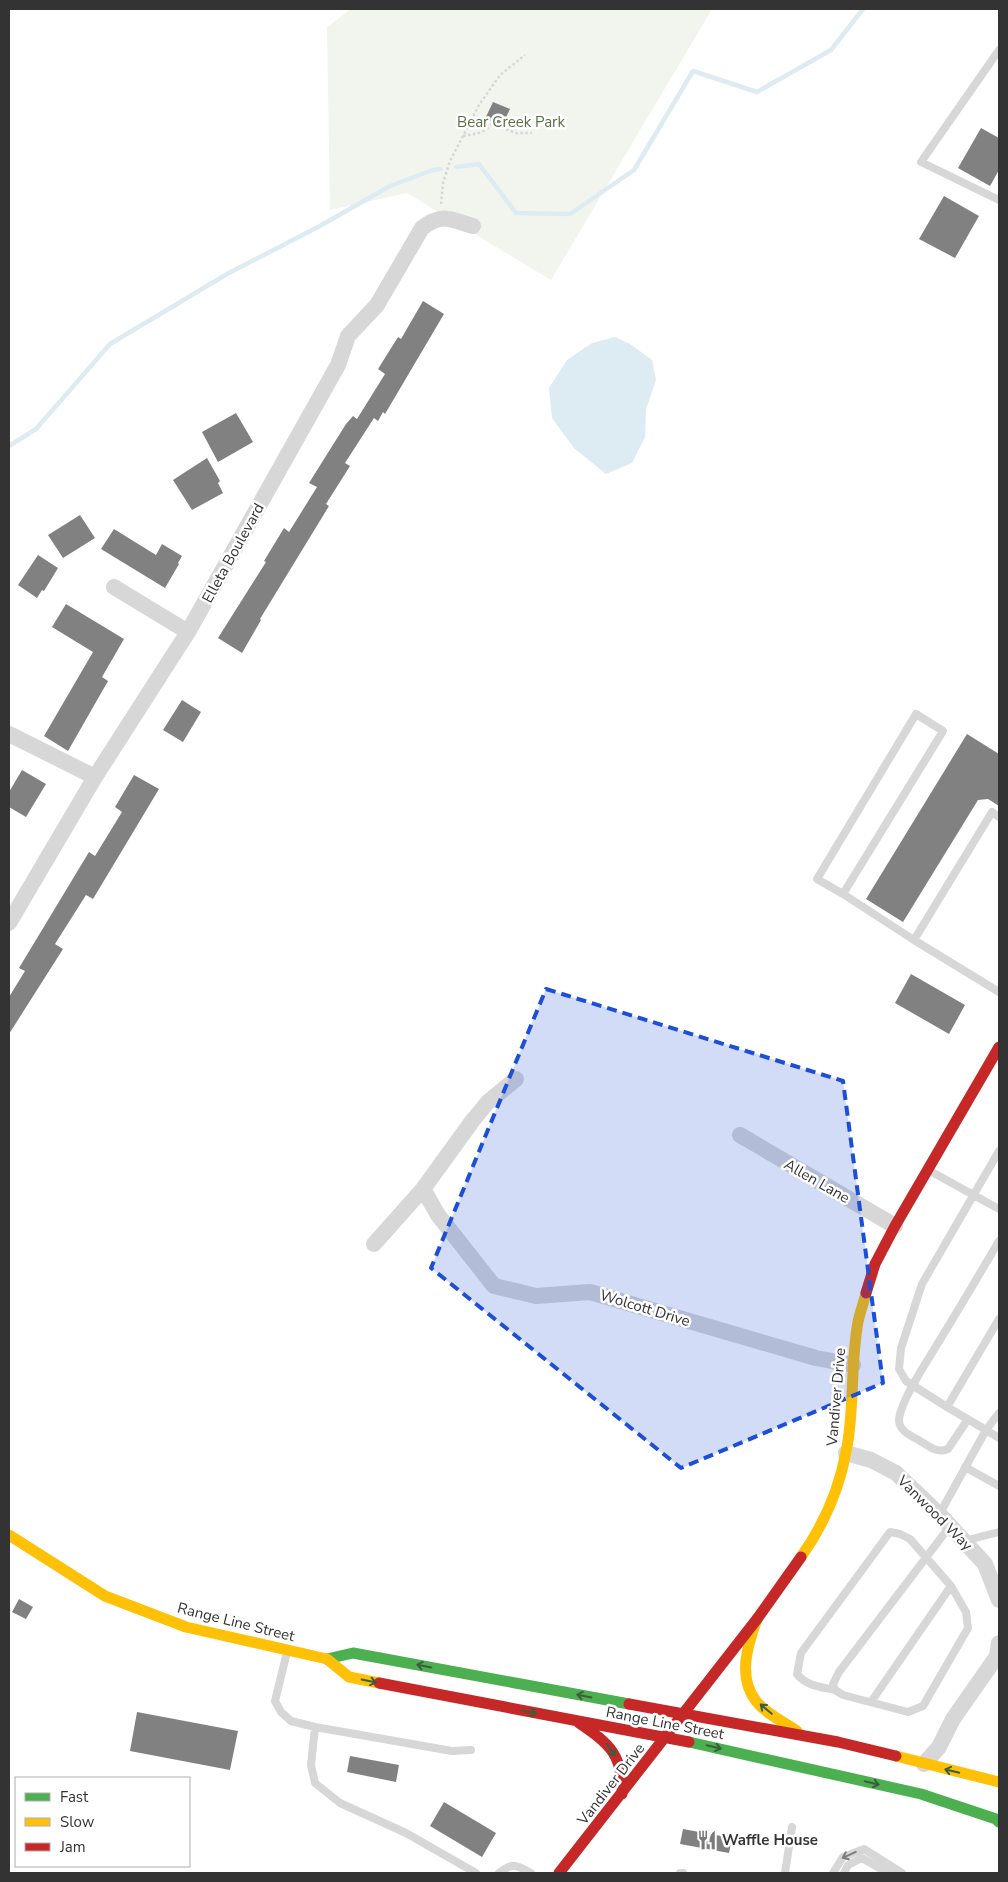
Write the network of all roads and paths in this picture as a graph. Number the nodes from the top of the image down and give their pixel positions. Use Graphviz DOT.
graph roads {
  1 [pos="999,50"];
  2 [pos="525,55"];
  3 [pos="532,132"];
  4 [pos="463,136"];
  5 [pos="999,200"];
  6 [pos="440,218"];
  7 [pos="473,226"];
  8 [pos="114,587"];
  9 [pos="188,632"];
  10 [pos="9,734"];
  11 [pos="95,777"];
  12 [pos="999,817"];
  13 [pos="843,894"];
  14 [pos="9,923"];
  15 [pos="914,940"];
  16 [pos="999,992"];
  17 [pos="999,1046"];
  18 [pos="516,1078"];
  19 [pos="740,1135"];
  20 [pos="999,1151"];
  21 [pos="928,1170"];
  22 [pos="423,1189"];
  23 [pos="974,1196"];
  24 [pos="999,1209"];
  25 [pos="895,1226"];
  26 [pos="999,1242"];
  27 [pos="374,1244"];
  28 [pos="999,1319"];
  29 [pos="853,1365"];
  30 [pos="913,1385"];
  31 [pos="947,1407"];
  32 [pos="999,1413"];
  33 [pos="968,1420"];
  34 [pos="986,1430"];
  35 [pos="999,1438"];
  36 [pos="846,1453"];
  37 [pos="965,1467"];
  38 [pos="999,1486"];
  39 [pos="945,1520"];
  40 [pos="999,1532"];
  41 [pos="9,1535"];
  42 [pos="964,1541"];
  43 [pos="926,1558"];
  44 [pos="952,1586"];
  45 [pos="999,1600"];
  46 [pos="757,1619"];
  47 [pos="999,1643"];
  48 [pos="287,1650"];
  49 [pos="327,1659"];
  50 [pos="836,1690"];
  51 [pos="871,1702"];
  52 [pos="684,1715"];
  53 [pos="575,1720"];
  54 [pos="316,1727"];
  55 [pos="666,1736"];
  56 [pos="806,1737"];
  57 [pos="471,1750"];
  58 [pos="924,1764"];
  59 [pos="999,1782"];
  60 [pos="622,1794"];
  61 [pos="998,1820"];
  62 [pos="792,1827"];
  63 [pos="476,1873"];
  64 [pos="499,1873"];
  65 [pos="531,1873"];
  66 [pos="559,1873"];
  67 [pos="785,1873"];
  68 [pos="833,1873"];
  69 [pos="844,1873"];
  70 [pos="888,1873"];
  71 [pos="902,1873"];
  1 -- 5 [label="lane"];
  2 -- 4 [label="path"];
  3 -- 4 [label="path"];
  4 -- 6 [label="path"];
  6 -- 7 [label="street"];
  6 -- 9 [label="street, Elleta Boulevard"];
  8 -- 9 [label="street"];
  9 -- 11 [label="street, Elleta Boulevard"];
  10 -- 11 [label="street"];
  11 -- 14 [label="street, Elleta Boulevard"];
  12 -- 15 [label="lane"];
  13 -- 13 [label="lane"];
  13 -- 15 [label="lane"];
  15 -- 16 [label="lane"];
  17 -- 21 [label="main road, Vandiver Drive"];
  18 -- 22 [label="street"];
  19 -- 25 [label="street, Allen Lane"];
  20 -- 23 [label="lane"];
  21 -- 23 [label="lane"];
  21 -- 25 [label="main road, Vandiver Drive"];
  22 -- 27 [label="street"];
  22 -- 29 [label="street, Wolcott Drive"];
  23 -- 24 [label="lane"];
  23 -- 30 [label="lane"];
  25 -- 29 [label="main road, Vandiver Drive"];
  26 -- 30 [label="lane"];
  28 -- 31 [label="lane"];
  29 -- 36 [label="main road, Vandiver Drive"];
  30 -- 31 [label="lane"];
  30 -- 33 [label="lane"];
  31 -- 33 [label="lane"];
  32 -- 34 [label="lane"];
  33 -- 34 [label="lane"];
  34 -- 35 [label="lane"];
  34 -- 37 [label="lane"];
  36 -- 39 [label="street, Vanwood Way"];
  36 -- 46 [label="main road, Vandiver Drive"];
  37 -- 38 [label="lane"];
  37 -- 39 [label="lane"];
  39 -- 42 [label="street, Vanwood Way"];
  39 -- 43 [label="lane"];
  40 -- 42 [label="lane"];
  41 -- 48 [label="main road, Range Line Street"];
  42 -- 45 [label="street, Vanwood Way"];
  43 -- 44 [label="lane"];
  43 -- 50 [label="lane"];
  43 -- 50 [label="lane"];
  44 -- 51 [label="lane"];
  44 -- 51 [label="lane"];
  46 -- 52 [label="main road, Vandiver Drive"];
  56 -- 46 [label="main road, one-way"];
  47 -- 58 [label="street"];
  48 -- 49 [label="main road, Range Line Street"];
  48 -- 54 [label="lane"];
  52 -- 49 [label="main road, Range Line Street, one-way"];
  49 -- 53 [label="main road, Range Line Street, one-way"];
  50 -- 51 [label="lane"];
  52 -- 55 [label="main road, Vandiver Drive"];
  52 -- 56 [label="main road, Range Line Street"];
  53 -- 55 [label="main road, Range Line Street"];
  53 -- 60 [label="main road, one-way"];
  54 -- 57 [label="lane"];
  54 -- 63 [label="lane"];
  55 -- 60 [label="main road, Vandiver Drive"];
  55 -- 61 [label="main road, Range Line Street, one-way"];
  56 -- 58 [label="main road, Range Line Street"];
  59 -- 58 [label="main road, Range Line Street, one-way"];
  60 -- 66 [label="main road, Vandiver Drive"];
  62 -- 67 [label="lane"];
  64 -- 65 [label="lane"];
  71 -- 68 [label="lane, one-way"];
  69 -- 70 [label="lane"];
}
